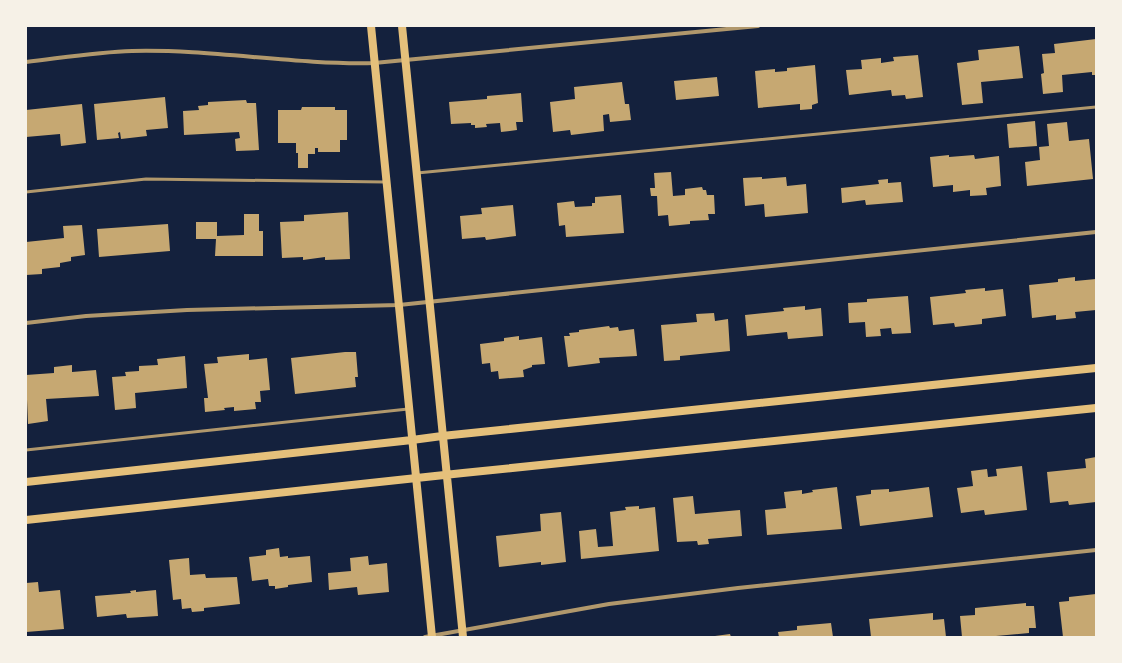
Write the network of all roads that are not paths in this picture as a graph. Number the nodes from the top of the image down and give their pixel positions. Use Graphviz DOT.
graph roads {
  1 [pos="371,26"];
  2 [pos="402,26"];
  3 [pos="758,26"];
  4 [pos="406,60"];
  5 [pos="26,62"];
  6 [pos="374,63"];
  7 [pos="1096,107"];
  8 [pos="416,174"];
  9 [pos="386,182"];
  10 [pos="26,192"];
  11 [pos="1096,232"];
  12 [pos="429,302"];
  13 [pos="399,305"];
  14 [pos="26,323"];
  15 [pos="1096,368"];
  16 [pos="1096,408"];
  17 [pos="409,409"];
  18 [pos="442,436"];
  19 [pos="412,440"];
  20 [pos="26,450"];
  21 [pos="446,475"];
  22 [pos="416,478"];
  23 [pos="26,482"];
  24 [pos="26,520"];
  25 [pos="1096,550"];
  26 [pos="463,634"];
  27 [pos="430,637"];
  1 -- 6 [label="main road"];
  2 -- 4 [label="main road"];
  3 -- 4 [label="street"];
  4 -- 6 [label="street"];
  4 -- 8 [label="main road"];
  5 -- 6 [label="street"];
  6 -- 9 [label="main road"];
  7 -- 8 [label="lane"];
  8 -- 12 [label="main road"];
  9 -- 10 [label="lane"];
  9 -- 13 [label="main road"];
  11 -- 12 [label="street"];
  12 -- 13 [label="street"];
  12 -- 18 [label="main road"];
  13 -- 14 [label="street"];
  13 -- 17 [label="main road"];
  15 -- 18 [label="main road"];
  16 -- 21 [label="main road"];
  17 -- 19 [label="main road"];
  17 -- 20 [label="lane"];
  18 -- 19 [label="main road"];
  18 -- 21 [label="main road"];
  19 -- 22 [label="main road"];
  19 -- 23 [label="main road"];
  21 -- 22 [label="main road"];
  21 -- 26 [label="main road"];
  22 -- 24 [label="main road"];
  22 -- 27 [label="main road"];
  25 -- 26 [label="street"];
  26 -- 27 [label="street"];
}
